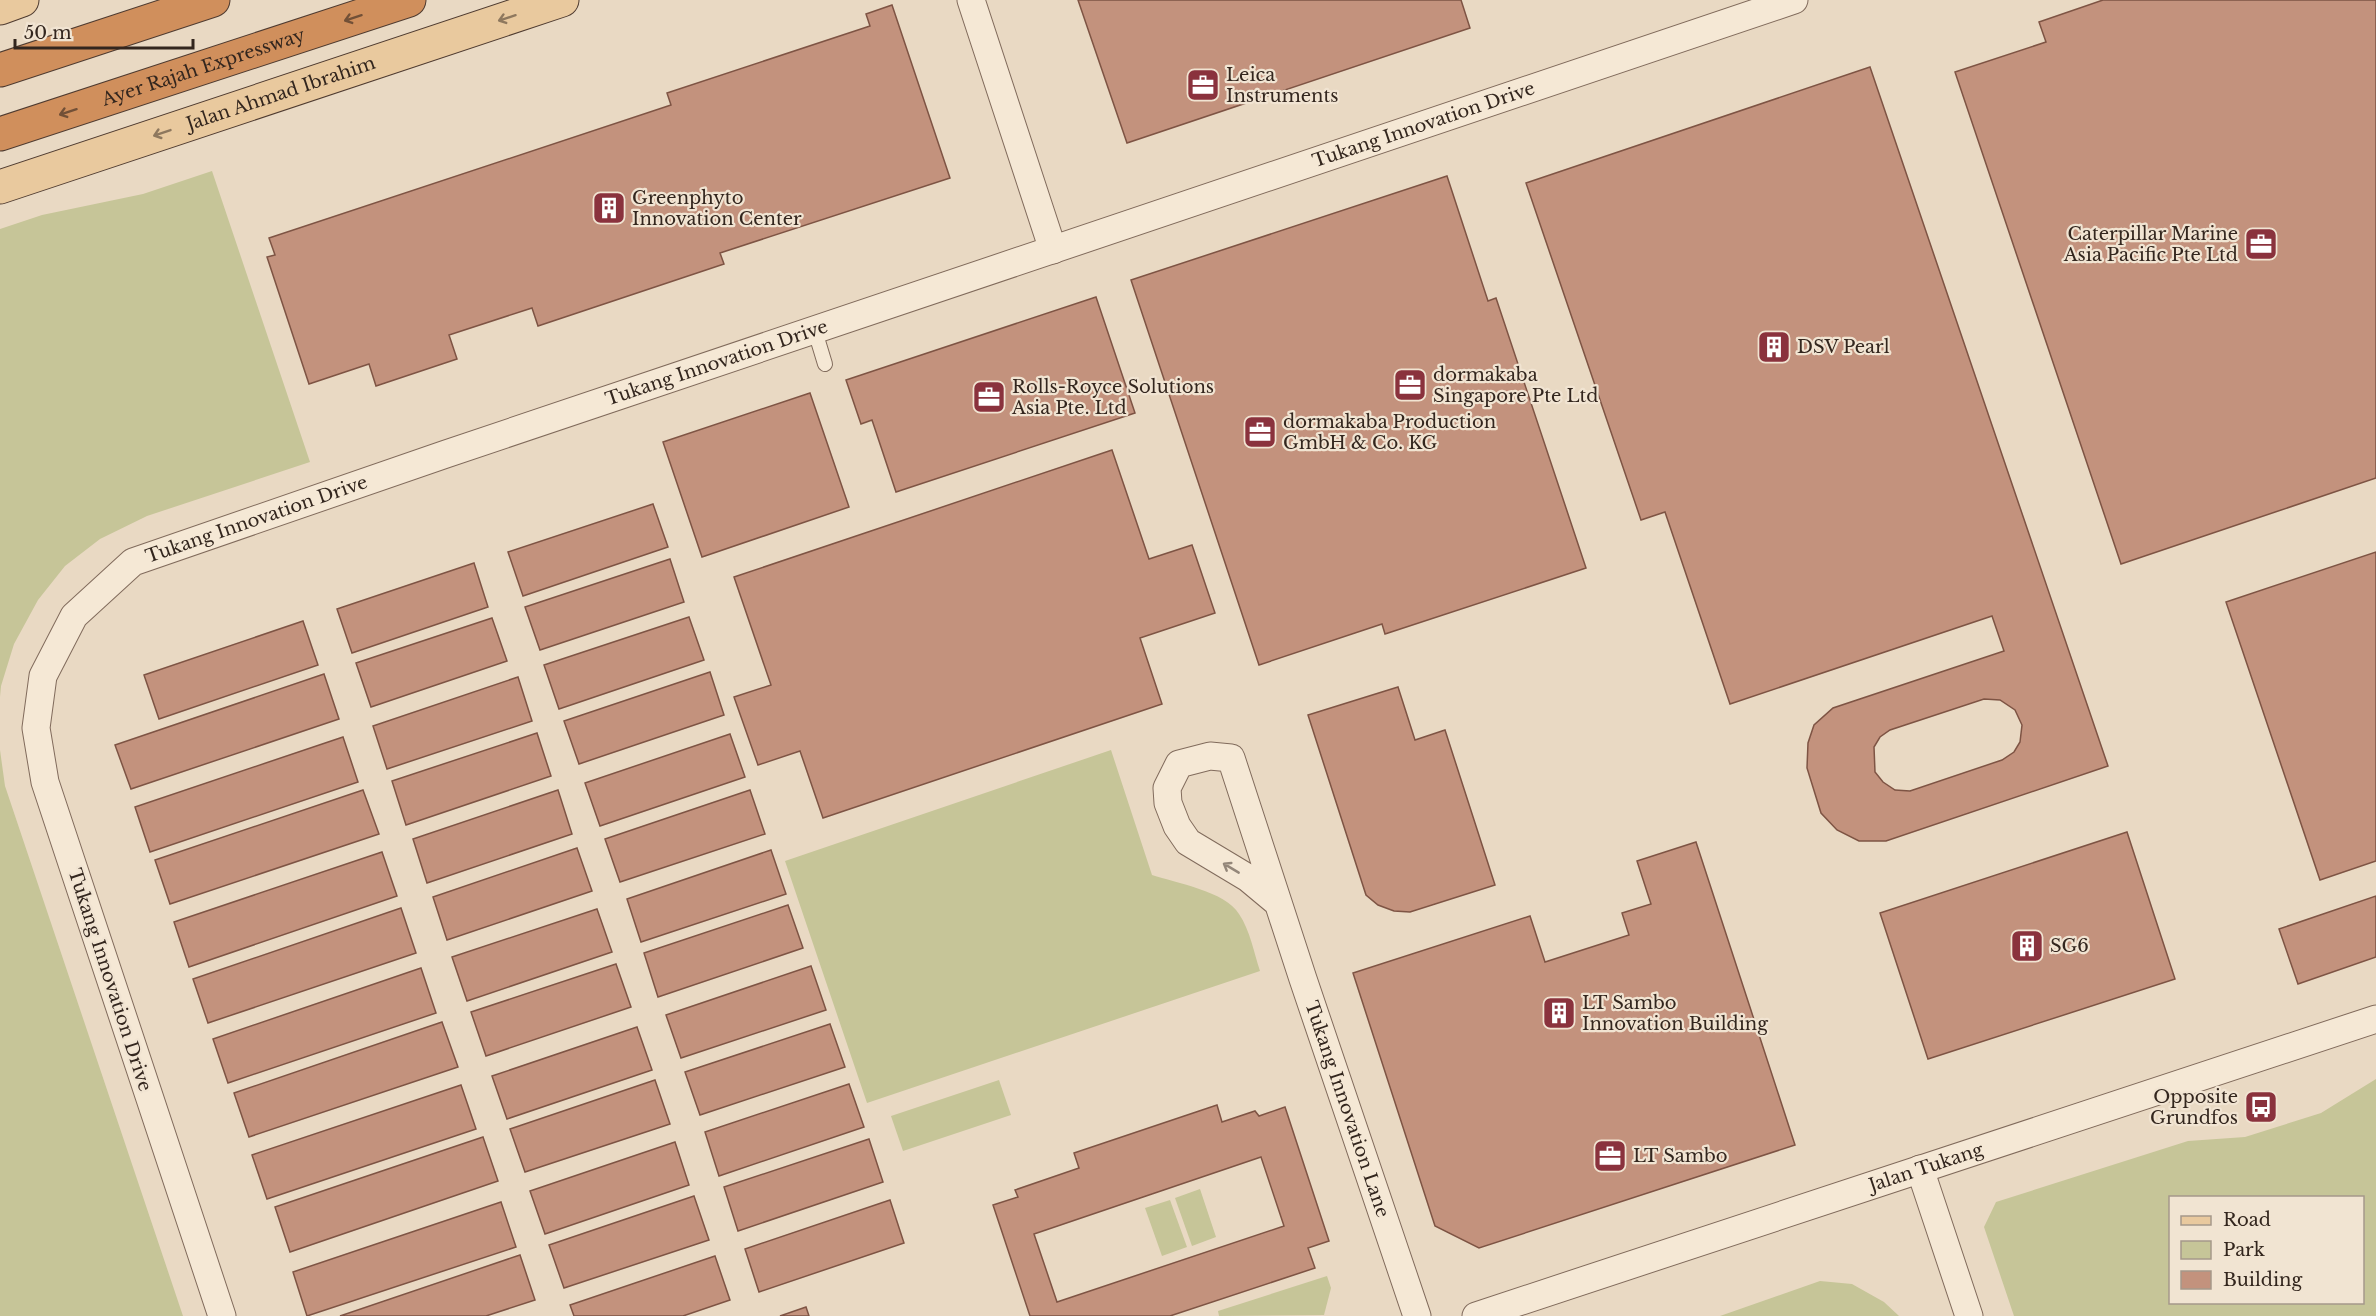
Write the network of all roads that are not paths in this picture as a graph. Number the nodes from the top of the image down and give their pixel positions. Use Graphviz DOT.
graph roads {
  1 [pos="22,0"];
  2 [pos="213,0"];
  3 [pos="409,0"];
  4 [pos="562,0"];
  5 [pos="971,0"];
  6 [pos="1794,0"];
  7 [pos="0,8"];
  8 [pos="0,70"];
  9 [pos="0,134"];
  10 [pos="0,187"];
  11 [pos="1053,250"];
  12 [pos="815,331"];
  13 [pos="825,364"];
  14 [pos="1278,903"];
  15 [pos="2376,1019"];
  16 [pos="1920,1170"];
  17 [pos="222,1316"];
  18 [pos="1418,1316"];
  19 [pos="1476,1316"];
  20 [pos="1969,1316"];
  1 -- 7 [label="main road"];
  2 -- 8 [label="highway"];
  3 -- 9 [label="highway, Ayer Rajah Expressway, one-way"];
  4 -- 10 [label="main road, Jalan Ahmad Ibrahim, one-way"];
  5 -- 11 [label="street"];
  6 -- 11 [label="street, Tukang Innovation Drive"];
  11 -- 12 [label="street, Tukang Innovation Drive"];
  12 -- 13 [label="lane"];
  12 -- 17 [label="street, Tukang Innovation Drive"];
  14 -- 14 [label="street, Tukang Innovation Lane, one-way"];
  14 -- 18 [label="street, Tukang Innovation Lane"];
  15 -- 16 [label="street, Jalan Tukang"];
  16 -- 19 [label="street, Jalan Tukang"];
  16 -- 20 [label="street"];
}
